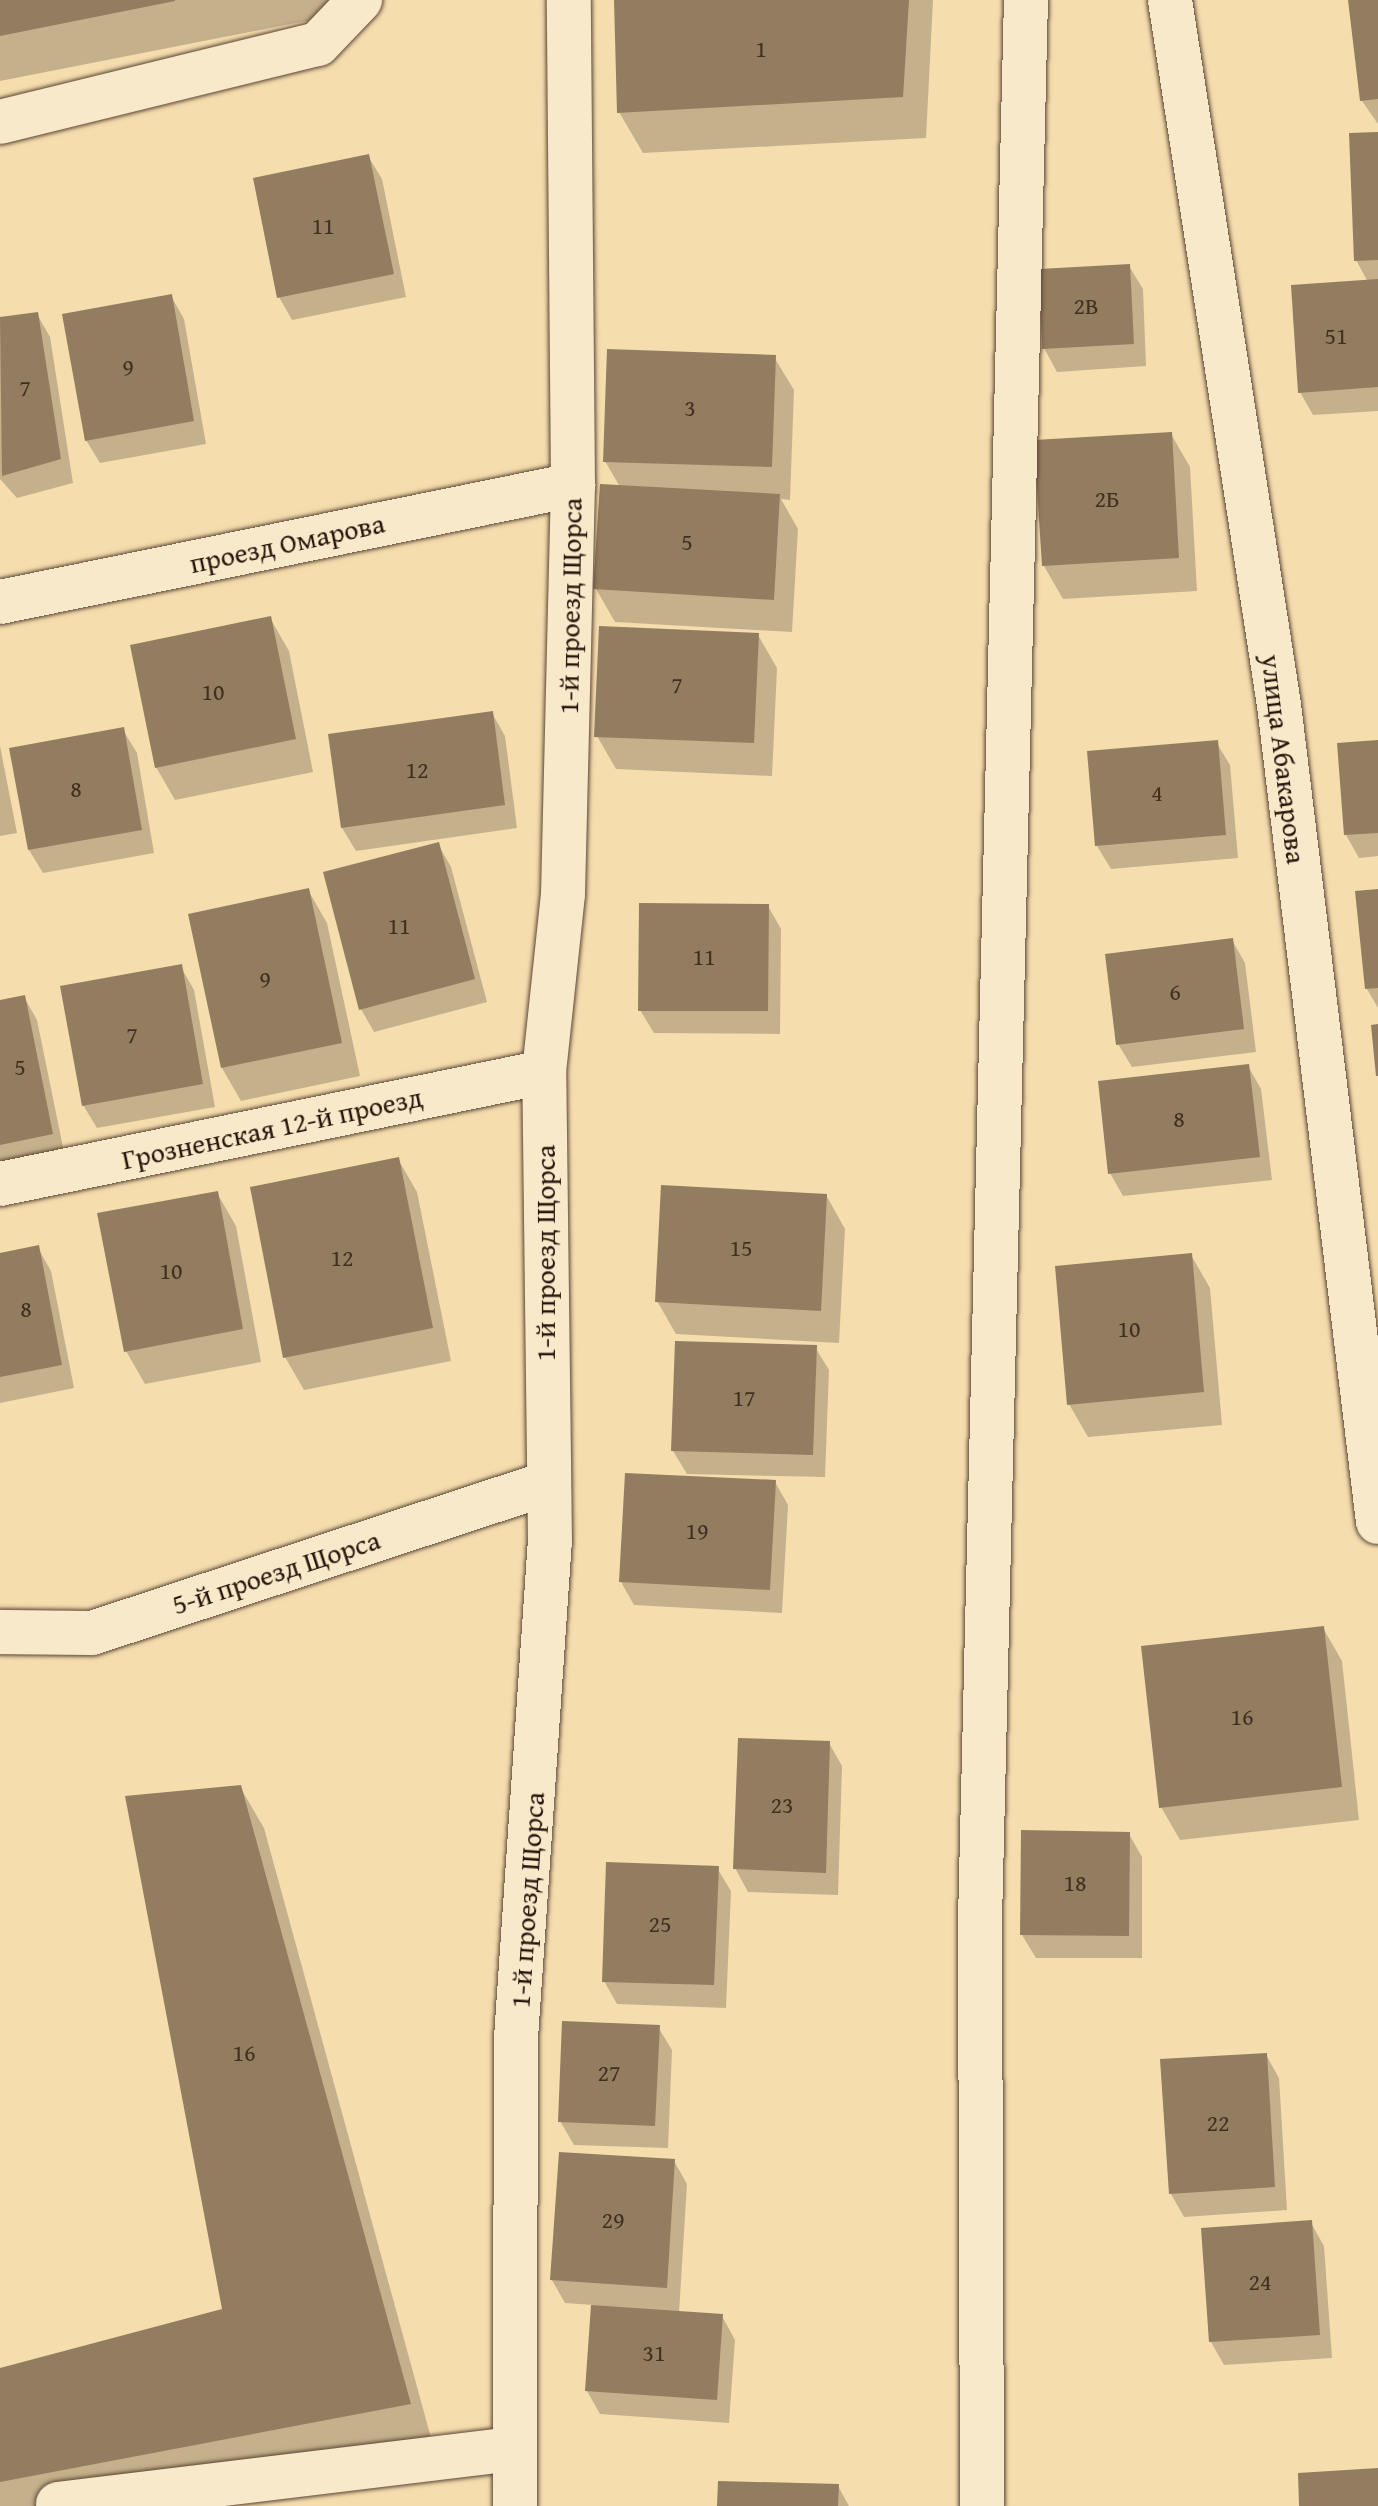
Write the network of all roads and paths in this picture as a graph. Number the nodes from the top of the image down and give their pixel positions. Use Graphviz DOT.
graph roads {
  1 [pos="360,0"];
  2 [pos="569,0"];
  3 [pos="1026,0"];
  4 [pos="1170,0"];
  5 [pos="0,122"];
  6 [pos="573,485"];
  7 [pos="0,602"];
  8 [pos="544,1072"];
  9 [pos="0,1184"];
  10 [pos="548,1483"];
  11 [pos="1378,1522"];
  12 [pos="0,1632"];
  13 [pos="515,2449"];
  14 [pos="58,2504"];
  15 [pos="515,2506"];
  16 [pos="982,2506"];
  1 -- 5 [label="street"];
  2 -- 6 [label="street, 1-й проезд Щорса"];
  3 -- 16 [label="street"];
  4 -- 11 [label="street, улица Абакарова"];
  6 -- 7 [label="street, проезд Омарова"];
  6 -- 8 [label="street, 1-й проезд Щорса"];
  8 -- 9 [label="street, Грозненская 12-й проезд"];
  8 -- 10 [label="street, 1-й проезд Щорса"];
  10 -- 12 [label="street, 5-й проезд Щорса"];
  10 -- 13 [label="street, 1-й проезд Щорса"];
  13 -- 14 [label="street"];
  13 -- 15 [label="street, 1-й проезд Щорса"];
}
